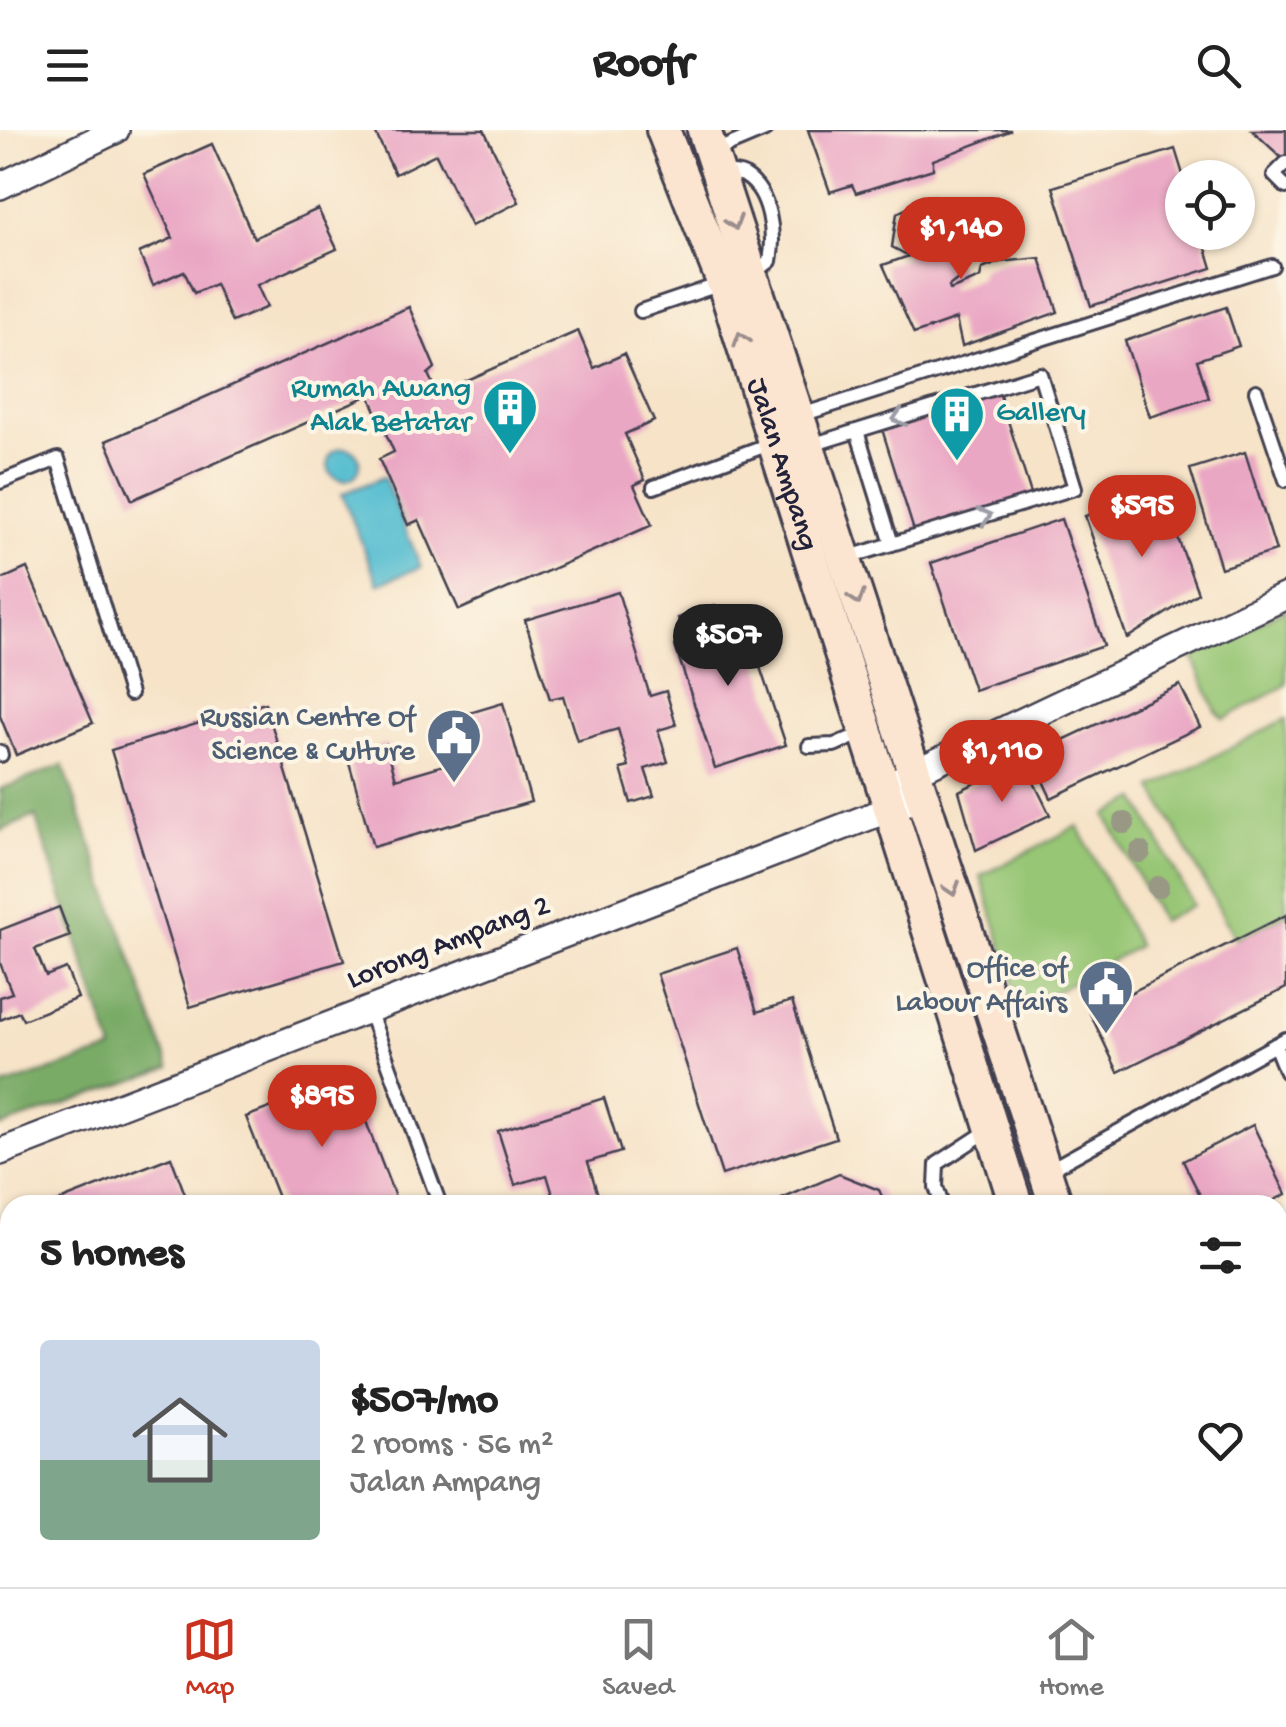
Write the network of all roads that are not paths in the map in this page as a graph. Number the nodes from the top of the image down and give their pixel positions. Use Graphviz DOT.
graph roads {
  1 [pos="116,130"];
  2 [pos="663,130"];
  3 [pos="765,130"];
  4 [pos="711,152"];
  5 [pos="1286,163"];
  6 [pos="0,186"];
  7 [pos="1286,187"];
  8 [pos="1272,266"];
  9 [pos="738,279"];
  10 [pos="641,311"];
  11 [pos="1256,391"];
  12 [pos="802,431"];
  13 [pos="857,431"];
  14 [pos="774,442"];
  15 [pos="1286,480"];
  16 [pos="0,482"];
  17 [pos="654,488"];
  18 [pos="892,544"];
  19 [pos="844,559"];
  20 [pos="1286,596"];
  21 [pos="130,694"];
  22 [pos="867,732"];
  23 [pos="809,746"];
  24 [pos="903,791"];
  25 [pos="368,1010"];
  26 [pos="1281,1042"];
  27 [pos="1286,1072"];
  28 [pos="994,1127"];
  29 [pos="0,1152"];
  30 [pos="1045,1172"];
  31 [pos="436,1195"];
  32 [pos="939,1195"];
  33 [pos="1013,1195"];
  34 [pos="1053,1195"];
  1 -- 6 [label="street"];
  2 -- 9 [label="main road, Jalan Ampang"];
  3 -- 4 [label="lane"];
  4 -- 9 [label="main road, Jalan Ampang, one-way"];
  5 -- 7 [label="lane"];
  8 -- 12 [label="lane"];
  9 -- 10 [label="lane"];
  9 -- 12 [label="main road, Jalan Ampang"];
  14 -- 9 [label="main road, Jalan Ampang, one-way"];
  11 -- 15 [label="lane"];
  12 -- 13 [label="lane"];
  12 -- 19 [label="main road, Jalan Ampang"];
  13 -- 18 [label="lane"];
  18 -- 13 [label="lane, one-way"];
  14 -- 17 [label="lane"];
  14 -- 22 [label="main road, Jalan Ampang"];
  16 -- 21 [label="lane"];
  18 -- 19 [label="lane"];
  19 -- 24 [label="main road, Jalan Ampang, one-way"];
  20 -- 24 [label="street, Lorong Ampang 2"];
  22 -- 23 [label="lane"];
  22 -- 24 [label="main road, Jalan Ampang"];
  24 -- 25 [label="street, Lorong Ampang 2"];
  24 -- 28 [label="main road, Jalan Ampang"];
  24 -- 30 [label="main road, Jalan Ampang, one-way"];
  25 -- 29 [label="street, Lorong Ampang 2"];
  25 -- 31 [label="lane"];
  26 -- 27 [label="lane"];
  26 -- 30 [label="lane"];
  28 -- 32 [label="lane"];
  28 -- 33 [label="main road, Jalan Ampang"];
  30 -- 34 [label="main road, Jalan Ampang"];
}
